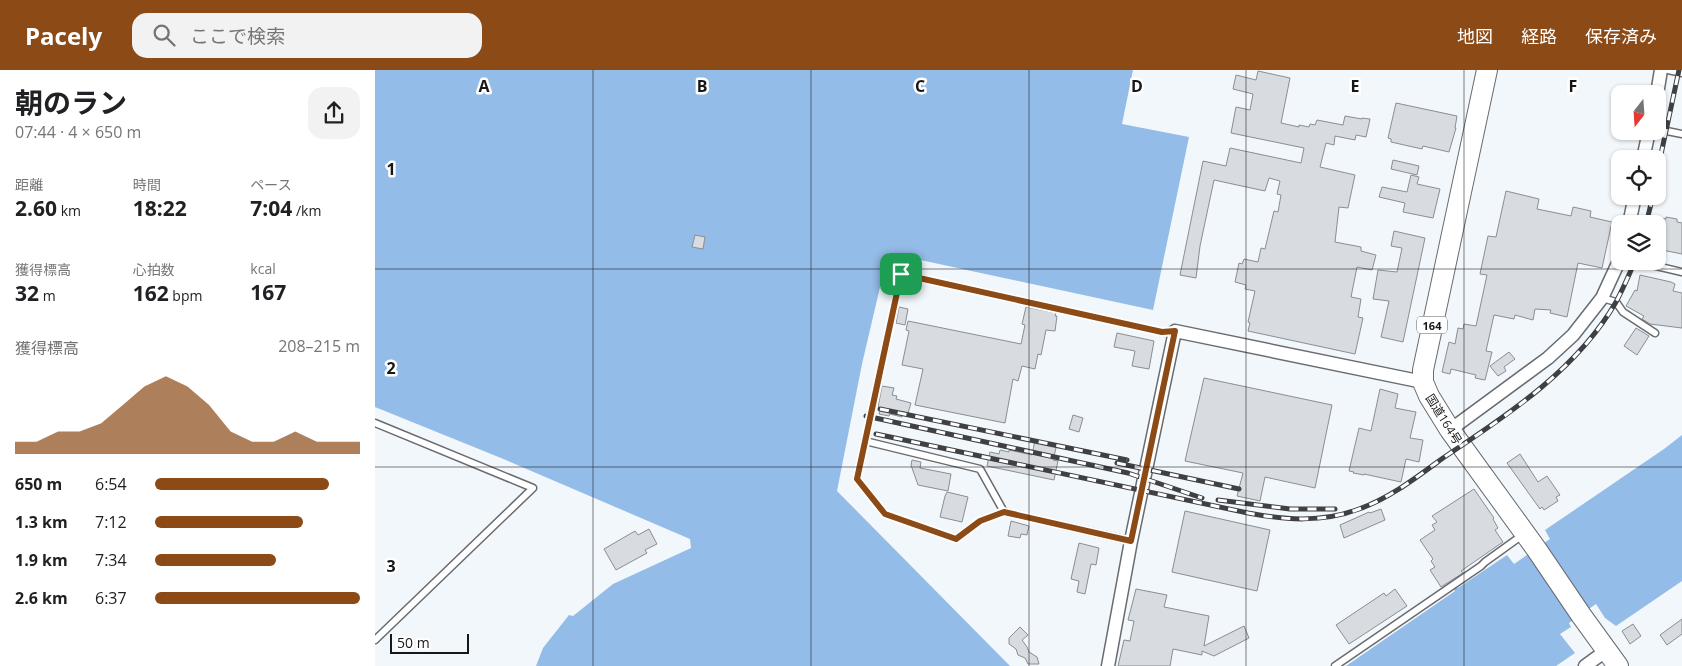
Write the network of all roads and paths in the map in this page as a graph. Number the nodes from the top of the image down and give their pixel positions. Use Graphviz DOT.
graph roads {
  1 [pos="1487,70"];
  2 [pos="1661,70"];
  3 [pos="1668,70"];
  4 [pos="1682,73"];
  5 [pos="1658,85"];
  6 [pos="1666,131"];
  7 [pos="1682,134"];
  8 [pos="1666,268"];
  9 [pos="1615,270"];
  10 [pos="1682,272"];
  11 [pos="1602,298"];
  12 [pos="1175,331"];
  13 [pos="1655,333"];
  14 [pos="1423,382"];
  15 [pos="375,423"];
  16 [pos="1450,430"];
  17 [pos="865,441"];
  18 [pos="1004,512"];
  19 [pos="1525,534"];
  20 [pos="1131,541"];
  21 [pos="375,640"];
  22 [pos="1613,658"];
  23 [pos="1108,666"];
  24 [pos="1335,666"];
  25 [pos="1585,666"];
  1 -- 14 [label="highway, 国道164号 / 164"];
  2 -- 5 [label="street"];
  3 -- 4 [label="lane"];
  6 -- 7 [label="lane"];
  8 -- 10 [label="lane"];
  9 -- 11 [label="street"];
  11 -- 13 [label="lane"];
  11 -- 16 [label="street"];
  12 -- 14 [label="street"];
  12 -- 17 [label="lane"];
  12 -- 20 [label="street"];
  14 -- 16 [label="highway, 国道164号"];
  15 -- 21 [label="lane"];
  16 -- 19 [label="highway, 国道164号"];
  17 -- 18 [label="lane"];
  17 -- 18 [label="lane"];
  18 -- 20 [label="lane"];
  19 -- 22 [label="highway, 国道164号"];
  19 -- 24 [label="lane"];
  20 -- 23 [label="street"];
  22 -- 25 [label="street"];
}
